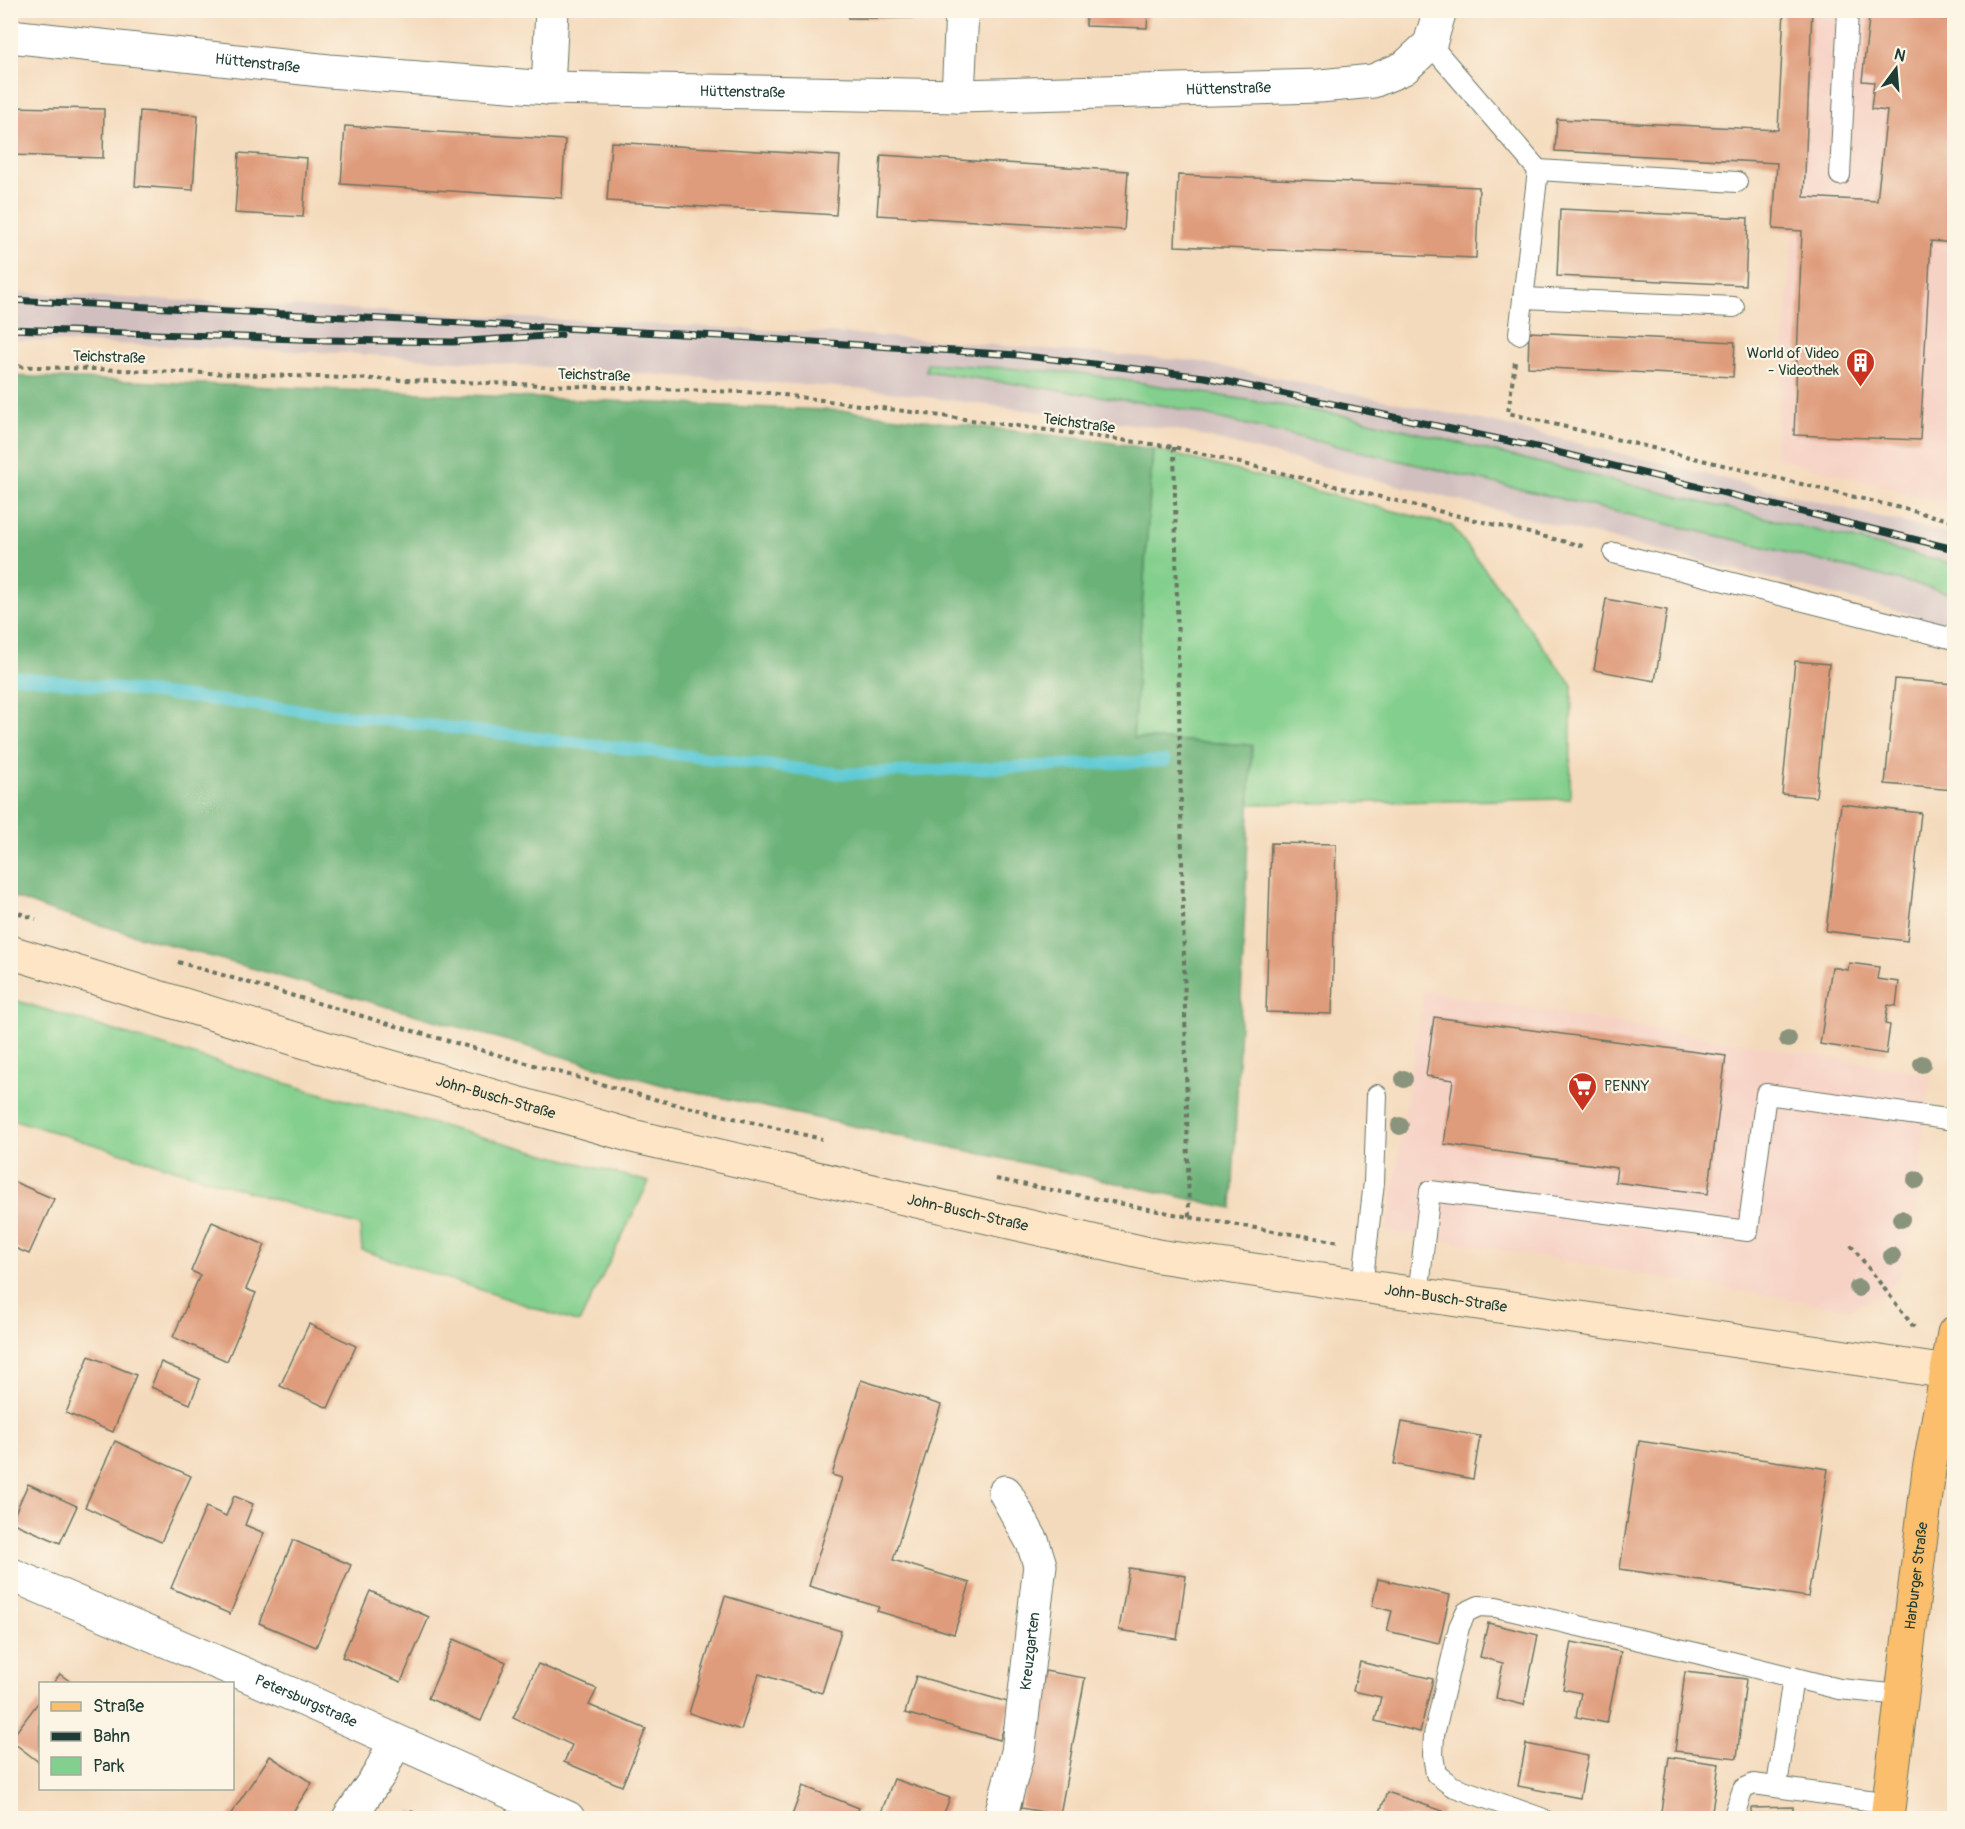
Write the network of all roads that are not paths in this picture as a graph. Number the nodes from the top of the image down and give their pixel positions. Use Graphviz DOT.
graph roads {
  1 [pos="552,10"];
  2 [pos="962,10"];
  3 [pos="1440,10"];
  4 [pos="1848,10"];
  5 [pos="10,36"];
  6 [pos="1430,44"];
  7 [pos="548,88"];
  8 [pos="958,96"];
  9 [pos="1538,170"];
  10 [pos="1840,175"];
  11 [pos="1737,182"];
  12 [pos="1523,298"];
  13 [pos="1734,307"];
  14 [pos="1519,334"];
  15 [pos="1614,553"];
  16 [pos="1954,639"];
  17 [pos="10,952"];
  18 [pos="1377,1095"];
  19 [pos="1954,1120"];
  20 [pos="1362,1287"];
  21 [pos="1418,1296"];
  22 [pos="1954,1333"];
  23 [pos="1952,1371"];
  24 [pos="1005,1492"];
  25 [pos="10,1574"];
  26 [pos="1793,1677"];
  27 [pos="1902,1695"];
  28 [pos="395,1740"];
  29 [pos="1776,1786"];
  30 [pos="1888,1811"];
  31 [pos="349,1818"];
  32 [pos="568,1818"];
  33 [pos="1000,1818"];
  34 [pos="1541,1818"];
  35 [pos="1733,1818"];
  1 -- 7 [label="street"];
  2 -- 8 [label="street"];
  3 -- 6 [label="street"];
  4 -- 10 [label="lane"];
  5 -- 7 [label="street, Hüttenstraße"];
  6 -- 8 [label="street, Hüttenstraße"];
  6 -- 9 [label="lane"];
  7 -- 8 [label="street, Hüttenstraße"];
  9 -- 11 [label="lane"];
  9 -- 12 [label="lane"];
  12 -- 13 [label="lane"];
  12 -- 14 [label="lane"];
  15 -- 16 [label="lane"];
  17 -- 20 [label="main road, John-Busch-Straße"];
  18 -- 20 [label="lane"];
  19 -- 21 [label="lane"];
  20 -- 21 [label="main road, John-Busch-Straße"];
  21 -- 23 [label="main road, John-Busch-Straße"];
  22 -- 23 [label="main road, Harburger Straße"];
  23 -- 27 [label="main road, Harburger Straße"];
  24 -- 33 [label="street, Kreuzgarten"];
  25 -- 28 [label="street, Petersburgstraße"];
  26 -- 27 [label="lane"];
  26 -- 29 [label="lane"];
  26 -- 34 [label="lane"];
  27 -- 30 [label="main road, Harburger Straße"];
  28 -- 31 [label="street"];
  28 -- 32 [label="street, Petersburgstraße"];
  29 -- 30 [label="lane"];
  29 -- 35 [label="lane"];
}
